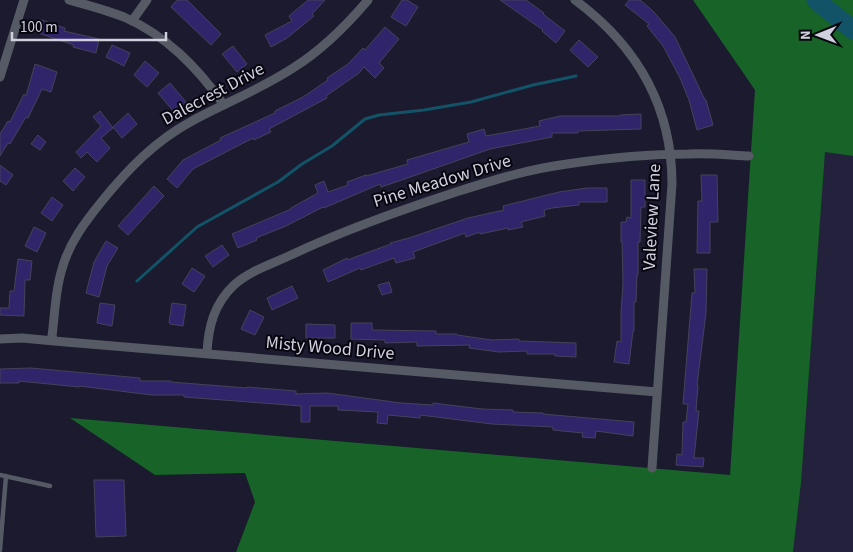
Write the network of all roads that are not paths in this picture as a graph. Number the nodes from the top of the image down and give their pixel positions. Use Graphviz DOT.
graph roads {
  1 [pos="24,0"];
  2 [pos="68,0"];
  3 [pos="147,0"];
  4 [pos="368,0"];
  5 [pos="575,0"];
  6 [pos="132,21"];
  7 [pos="0,77"];
  8 [pos="224,105"];
  9 [pos="671,154"];
  10 [pos="749,156"];
  11 [pos="0,340"];
  12 [pos="54,341"];
  13 [pos="206,354"];
  14 [pos="657,392"];
  15 [pos="652,468"];
  16 [pos="0,475"];
  17 [pos="6,476"];
  18 [pos="50,486"];
  19 [pos="0,550"];
  1 -- 7 [label="street"];
  2 -- 6 [label="street"];
  3 -- 6 [label="street"];
  4 -- 8 [label="street, Dalecrest Drive"];
  5 -- 9 [label="street, Valeview Lane"];
  6 -- 8 [label="street"];
  8 -- 12 [label="street, Dalecrest Drive"];
  9 -- 10 [label="street, Pine Meadow Drive"];
  9 -- 13 [label="street, Pine Meadow Drive"];
  9 -- 14 [label="street, Valeview Lane"];
  11 -- 12 [label="street, Misty Wood Drive"];
  12 -- 13 [label="street, Misty Wood Drive"];
  13 -- 14 [label="street, Misty Wood Drive"];
  14 -- 15 [label="street, Valeview Lane"];
  16 -- 17 [label="lane"];
  17 -- 18 [label="lane"];
  17 -- 19 [label="lane"];
}
